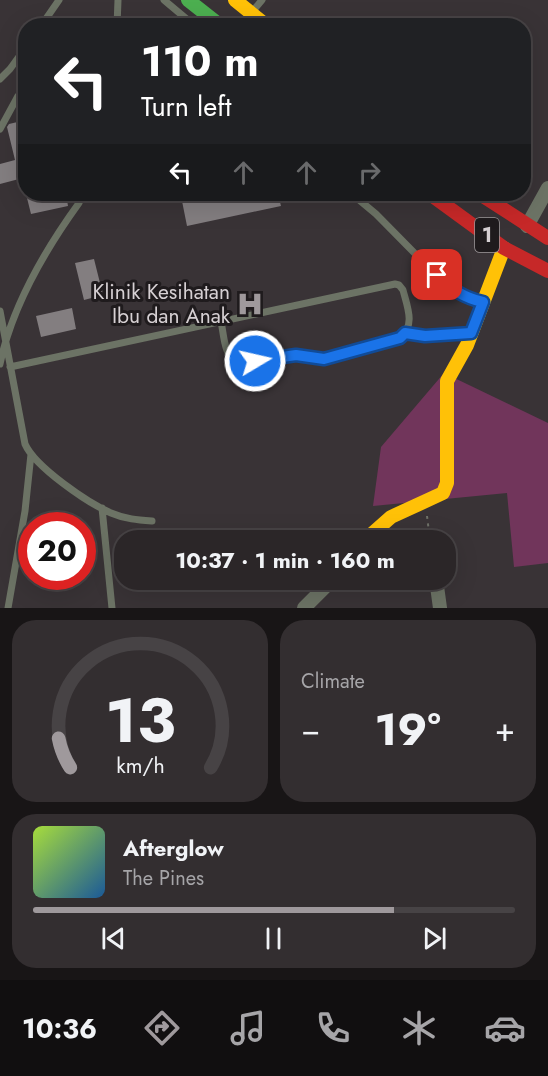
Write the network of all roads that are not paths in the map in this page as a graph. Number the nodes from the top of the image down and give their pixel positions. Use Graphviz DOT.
graph roads {
  1 [pos="59,0"];
  2 [pos="118,0"];
  3 [pos="164,0"];
  4 [pos="188,0"];
  5 [pos="236,0"];
  6 [pos="262,0"];
  7 [pos="251,12"];
  8 [pos="205,13"];
  9 [pos="47,18"];
  10 [pos="117,18"];
  11 [pos="185,18"];
  12 [pos="201,18"];
  13 [pos="211,18"];
  14 [pos="258,18"];
  15 [pos="18,58"];
  16 [pos="0,79"];
  17 [pos="18,96"];
  18 [pos="0,129"];
  19 [pos="548,188"];
  20 [pos="360,201"];
  21 [pos="440,201"];
  22 [pos="490,201"];
  23 [pos="79,203"];
  24 [pos="527,226"];
  25 [pos="548,238"];
  26 [pos="504,248"];
  27 [pos="548,271"];
  28 [pos="483,302"];
  29 [pos="0,311"];
  30 [pos="221,321"];
  31 [pos="405,333"];
  32 [pos="471,333"];
  33 [pos="6,340"];
  34 [pos="0,364"];
  35 [pos="10,367"];
  36 [pos="31,454"];
  37 [pos="102,508"];
  38 [pos="152,521"];
  39 [pos="373,530"];
  40 [pos="322,590"];
  41 [pos="438,590"];
  42 [pos="9,608"];
  43 [pos="112,608"];
  44 [pos="304,608"];
  45 [pos="440,608"];
  1 -- 9 [label="lane"];
  2 -- 10 [label="lane"];
  3 -- 11 [label="lane"];
  4 -- 8 [label="street"];
  5 -- 7 [label="street"];
  6 -- 7 [label="lane"];
  7 -- 14 [label="street"];
  8 -- 12 [label="lane"];
  8 -- 13 [label="street"];
  15 -- 16 [label="lane"];
  17 -- 18 [label="lane"];
  19 -- 24 [label="street"];
  20 -- 28 [label="lane"];
  21 -- 26 [label="street, 1"];
  22 -- 24 [label="street, 1"];
  23 -- 33 [label="lane"];
  24 -- 25 [label="street, 1"];
  26 -- 27 [label="street, 1"];
  26 -- 28 [label="street"];
  28 -- 32 [label="street"];
  29 -- 33 [label="lane"];
  30 -- 31 [label="lane"];
  30 -- 31 [label="lane"];
  30 -- 35 [label="lane"];
  31 -- 32 [label="lane"];
  32 -- 39 [label="street"];
  33 -- 34 [label="lane"];
  33 -- 35 [label="lane"];
  35 -- 36 [label="lane"];
  36 -- 37 [label="lane"];
  36 -- 42 [label="lane"];
  37 -- 38 [label="lane"];
  37 -- 43 [label="lane"];
  40 -- 44 [label="street"];
  41 -- 45 [label="street"];
}
